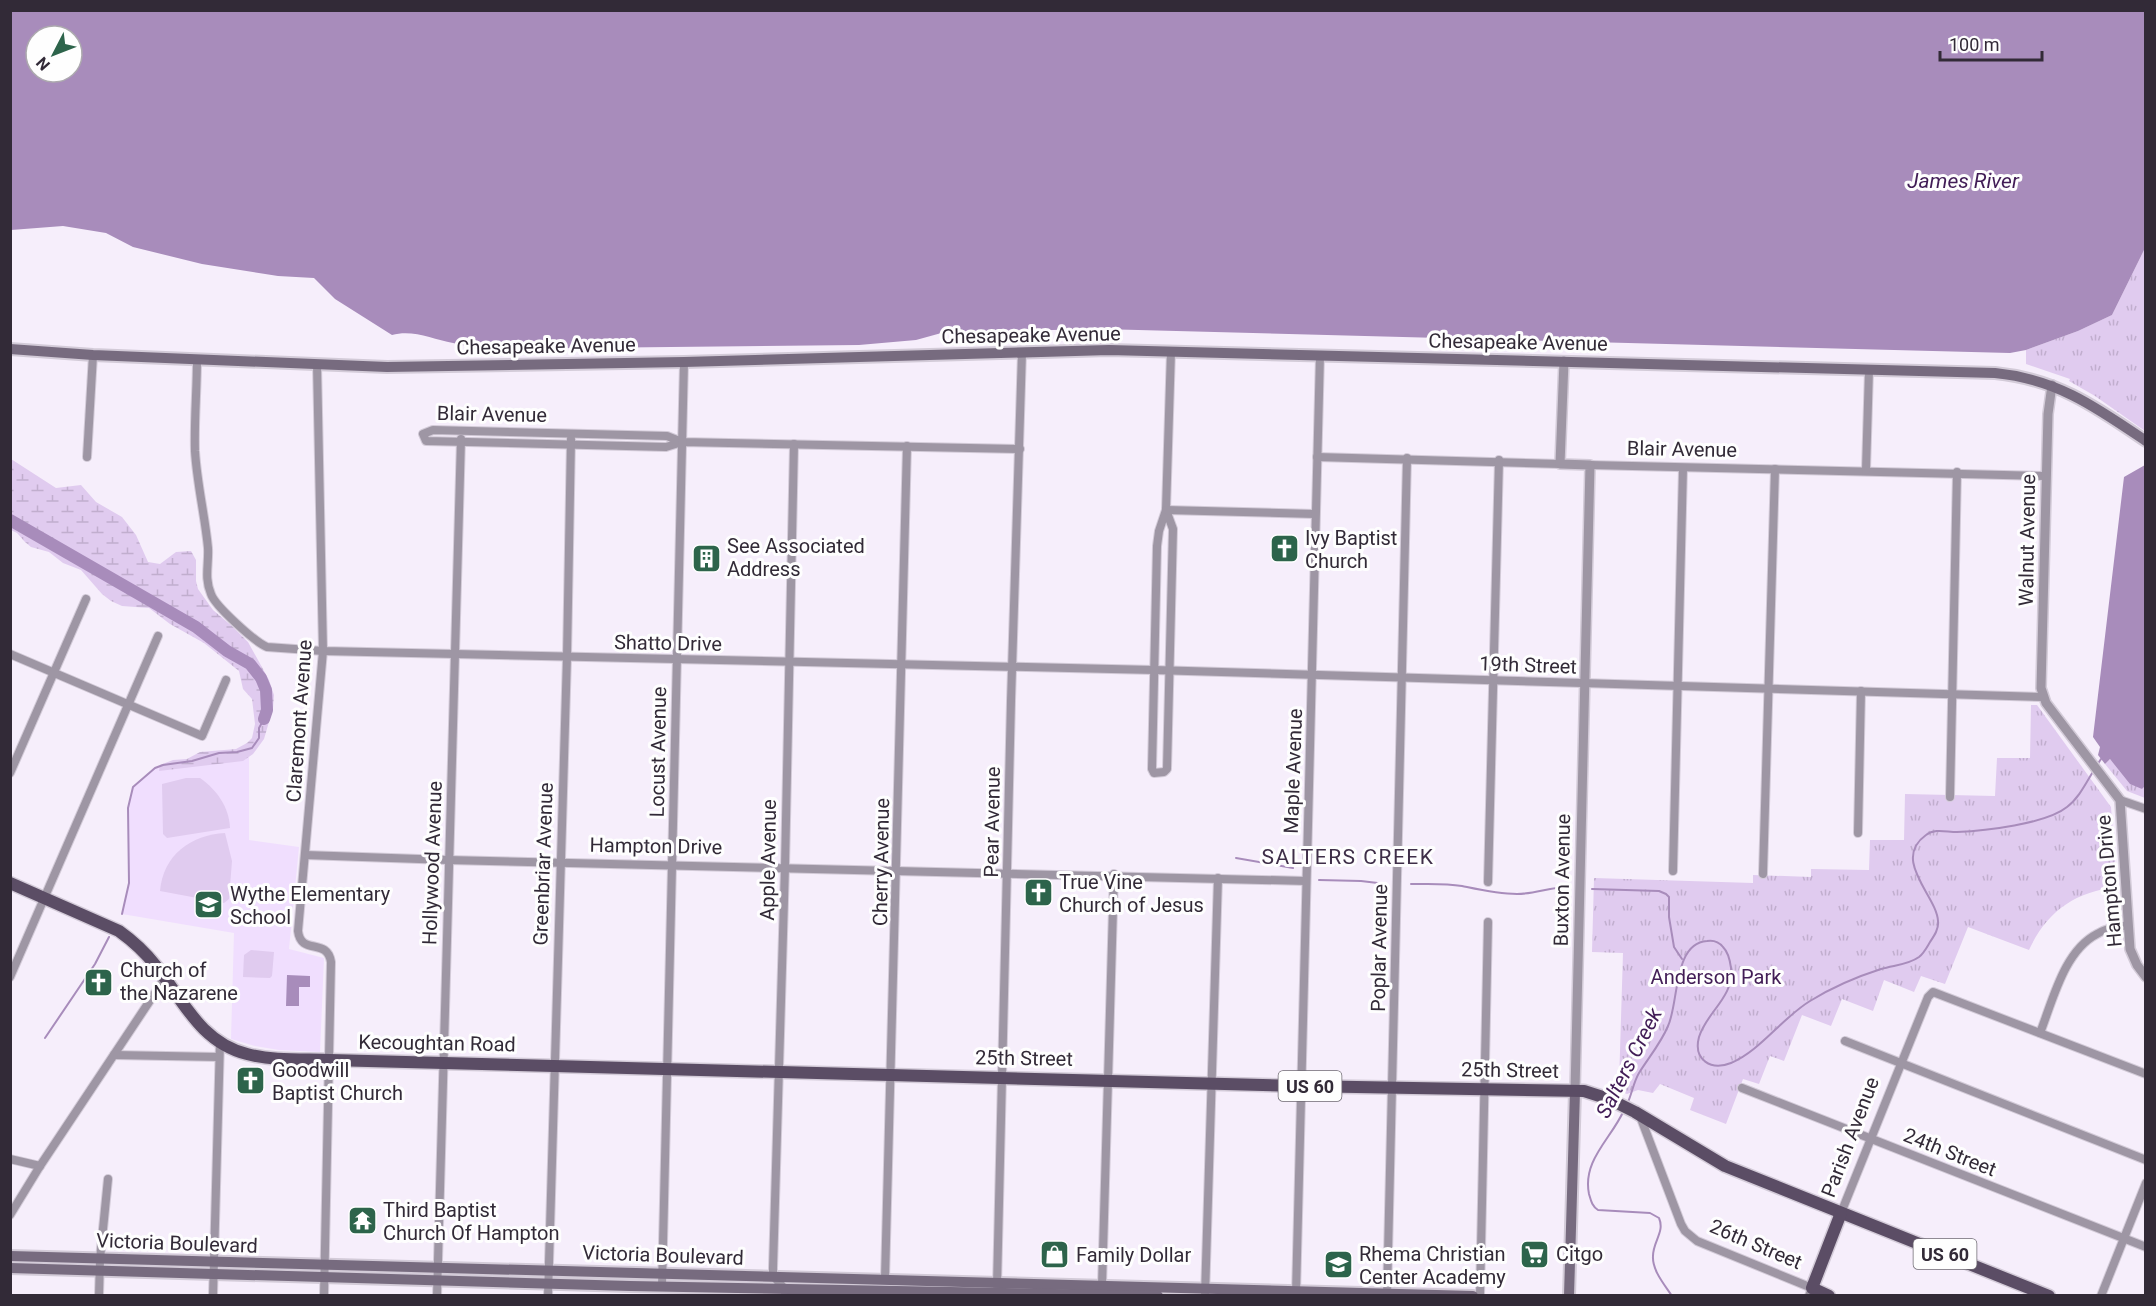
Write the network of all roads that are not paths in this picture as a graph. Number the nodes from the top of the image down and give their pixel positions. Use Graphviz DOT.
graph roads {
  1 [pos="10,349"];
  2 [pos="1171,351"];
  3 [pos="1022,352"];
  4 [pos="93,355"];
  5 [pos="1320,355"];
  6 [pos="197,359"];
  7 [pos="1564,361"];
  8 [pos="684,362"];
  9 [pos="317,364"];
  10 [pos="1869,370"];
  11 [pos="2052,385"];
  12 [pos="461,431"];
  13 [pos="571,433"];
  14 [pos="2145,441"];
  15 [pos="460,442"];
  16 [pos="682,442"];
  17 [pos="570,444"];
  18 [pos="794,444"];
  19 [pos="908,446"];
  20 [pos="1020,449"];
  21 [pos="1317,456"];
  22 [pos="87,457"];
  23 [pos="1407,458"];
  24 [pos="1499,460"];
  25 [pos="1560,464"];
  26 [pos="1590,465"];
  27 [pos="1683,468"];
  28 [pos="1775,469"];
  29 [pos="1866,470"];
  30 [pos="1957,472"];
  31 [pos="2046,476"];
  32 [pos="1166,510"];
  33 [pos="1315,514"];
  34 [pos="1172,596"];
  35 [pos="1156,598"];
  36 [pos="86,599"];
  37 [pos="158,636"];
  38 [pos="323,651"];
  39 [pos="454,653"];
  40 [pos="10,654"];
  41 [pos="567,657"];
  42 [pos="677,660"];
  43 [pos="789,662"];
  44 [pos="902,664"];
  45 [pos="1012,669"];
  46 [pos="1154,670"];
  47 [pos="1171,671"];
  48 [pos="55,674"];
  49 [pos="1312,675"];
  50 [pos="1403,678"];
  51 [pos="226,680"];
  52 [pos="1494,680"];
  53 [pos="1585,684"];
  54 [pos="1677,686"];
  55 [pos="1769,688"];
  56 [pos="1861,691"];
  57 [pos="1952,694"];
  58 [pos="2043,696"];
  59 [pos="129,705"];
  60 [pos="10,773"];
  61 [pos="1950,797"];
  62 [pos="2120,800"];
  63 [pos="2145,809"];
  64 [pos="1858,833"];
  65 [pos="305,855"];
  66 [pos="448,860"];
  67 [pos="560,862"];
  68 [pos="672,864"];
  69 [pos="785,867"];
  70 [pos="897,869"];
  71 [pos="1673,871"];
  72 [pos="1007,873"];
  73 [pos="1114,874"];
  74 [pos="1763,874"];
  75 [pos="1218,878"];
  76 [pos="1306,880"];
  77 [pos="1488,882"];
  78 [pos="10,883"];
  79 [pos="46,898"];
  80 [pos="1488,922"];
  81 [pos="2128,925"];
  82 [pos="10,977"];
  83 [pos="2145,977"];
  84 [pos="165,978"];
  85 [pos="2040,1033"];
  86 [pos="1845,1041"];
  87 [pos="220,1042"];
  88 [pos="114,1055"];
  89 [pos="219,1058"];
  90 [pos="330,1060"];
  91 [pos="442,1063"];
  92 [pos="1900,1063"];
  93 [pos="555,1065"];
  94 [pos="668,1068"];
  95 [pos="779,1071"];
  96 [pos="892,1074"];
  97 [pos="2145,1074"];
  98 [pos="926,1075"];
  99 [pos="1002,1078"];
  100 [pos="1109,1080"];
  101 [pos="1211,1082"];
  102 [pos="1300,1086"];
  103 [pos="1393,1087"];
  104 [pos="1742,1088"];
  105 [pos="1483,1089"];
  106 [pos="1575,1091"];
  107 [pos="1637,1113"];
  108 [pos="1871,1138"];
  109 [pos="10,1159"];
  110 [pos="2145,1160"];
  111 [pos="40,1166"];
  112 [pos="108,1179"];
  113 [pos="2145,1183"];
  114 [pos="1841,1213"];
  115 [pos="10,1215"];
  116 [pos="2124,1239"];
  117 [pos="2145,1247"];
  118 [pos="10,1256"];
  119 [pos="100,1258"];
  120 [pos="214,1262"];
  121 [pos="325,1264"];
  122 [pos="10,1268"];
  123 [pos="437,1268"];
  124 [pos="549,1270"];
  125 [pos="100,1271"];
  126 [pos="662,1273"];
  127 [pos="213,1274"];
  128 [pos="773,1276"];
  129 [pos="324,1277"];
  130 [pos="885,1279"];
  131 [pos="437,1280"];
  132 [pos="549,1283"];
  133 [pos="662,1286"];
  134 [pos="997,1288"];
  135 [pos="630,1291"];
  136 [pos="707,1291"];
  137 [pos="1018,1291"];
  138 [pos="785,1292"];
  139 [pos="1098,1292"];
  140 [pos="1205,1292"];
  141 [pos="1810,1292"];
  142 [pos="862,1293"];
  143 [pos="939,1293"];
  144 [pos="1296,1293"];
  145 [pos="1387,1294"];
  146 [pos="99,1296"];
  147 [pos="213,1296"];
  148 [pos="324,1296"];
  149 [pos="436,1296"];
  150 [pos="548,1296"];
  151 [pos="1158,1296"];
  152 [pos="1473,1296"];
  153 [pos="1480,1296"];
  154 [pos="1569,1296"];
  155 [pos="1829,1296"];
  156 [pos="2049,1296"];
  157 [pos="2101,1296"];
  1 -- 4 [label="main road, Chesapeake Avenue"];
  2 -- 3 [label="main road, Chesapeake Avenue"];
  2 -- 5 [label="main road, Chesapeake Avenue"];
  2 -- 32 [label="street"];
  3 -- 8 [label="main road, Chesapeake Avenue"];
  3 -- 20 [label="street, Pear Avenue"];
  4 -- 6 [label="main road, Chesapeake Avenue"];
  4 -- 22 [label="street"];
  5 -- 7 [label="main road, Chesapeake Avenue"];
  5 -- 21 [label="street, Maple Avenue"];
  6 -- 9 [label="main road, Chesapeake Avenue"];
  6 -- 38 [label="street, Shatto Drive"];
  7 -- 10 [label="main road, Chesapeake Avenue"];
  7 -- 25 [label="street"];
  8 -- 9 [label="main road, Chesapeake Avenue"];
  8 -- 16 [label="street, Locust Avenue"];
  9 -- 38 [label="street, Claremont Avenue"];
  10 -- 11 [label="main road, Chesapeake Avenue"];
  10 -- 29 [label="street"];
  11 -- 14 [label="main road, Chesapeake Avenue"];
  11 -- 31 [label="street, Walnut Avenue"];
  12 -- 13 [label="street, Blair Avenue"];
  12 -- 15 [label="street, Hollywood Avenue"];
  12 -- 15 [label="street, Blair Avenue"];
  13 -- 16 [label="street, Blair Avenue"];
  13 -- 17 [label="street, Greenbriar Avenue"];
  15 -- 17 [label="street, Blair Avenue"];
  15 -- 39 [label="street, Hollywood Avenue"];
  16 -- 17 [label="street, Blair Avenue"];
  16 -- 18 [label="street, Blair Avenue"];
  16 -- 42 [label="street, Locust Avenue"];
  17 -- 41 [label="street, Greenbriar Avenue"];
  18 -- 19 [label="street, Blair Avenue"];
  18 -- 43 [label="street, Apple Avenue"];
  19 -- 20 [label="street, Blair Avenue"];
  19 -- 44 [label="street, Cherry Avenue"];
  20 -- 45 [label="street, Pear Avenue"];
  21 -- 23 [label="street, Blair Avenue"];
  21 -- 33 [label="street, Maple Avenue"];
  23 -- 24 [label="street, Blair Avenue"];
  23 -- 50 [label="street, Poplar Avenue"];
  24 -- 25 [label="street, Blair Avenue"];
  24 -- 52 [label="street"];
  25 -- 26 [label="street, Blair Avenue"];
  26 -- 27 [label="street, Blair Avenue"];
  26 -- 53 [label="street, Buxton Avenue"];
  27 -- 28 [label="street, Blair Avenue"];
  27 -- 54 [label="street"];
  28 -- 29 [label="street, Blair Avenue"];
  28 -- 55 [label="street"];
  29 -- 30 [label="street, Blair Avenue"];
  30 -- 31 [label="street, Blair Avenue"];
  30 -- 57 [label="street"];
  31 -- 58 [label="street, Walnut Avenue"];
  32 -- 33 [label="street"];
  32 -- 34 [label="street"];
  32 -- 35 [label="street"];
  33 -- 49 [label="street, Maple Avenue"];
  34 -- 35 [label="street"];
  34 -- 47 [label="street"];
  35 -- 46 [label="street"];
  36 -- 48 [label="street"];
  37 -- 59 [label="street"];
  38 -- 39 [label="street, Shatto Drive"];
  38 -- 65 [label="street, Claremont Avenue"];
  39 -- 41 [label="street, Shatto Drive"];
  39 -- 66 [label="street, Hollywood Avenue"];
  40 -- 48 [label="street"];
  41 -- 42 [label="street, Shatto Drive"];
  41 -- 67 [label="street, Greenbriar Avenue"];
  42 -- 43 [label="street, Shatto Drive"];
  42 -- 68 [label="street, Locust Avenue"];
  43 -- 44 [label="street, Shatto Drive"];
  43 -- 69 [label="street, Apple Avenue"];
  44 -- 45 [label="street, Shatto Drive"];
  44 -- 70 [label="street, Cherry Avenue"];
  45 -- 46 [label="street, 19th Street"];
  45 -- 72 [label="street, Pear Avenue"];
  46 -- 47 [label="street, 19th Street"];
  46 -- 47 [label="street"];
  47 -- 49 [label="street, 19th Street"];
  48 -- 59 [label="street"];
  48 -- 60 [label="street"];
  49 -- 50 [label="street, 19th Street"];
  49 -- 76 [label="street, Maple Avenue"];
  50 -- 52 [label="street, 19th Street"];
  50 -- 103 [label="street, Poplar Avenue"];
  51 -- 59 [label="street"];
  52 -- 53 [label="street, 19th Street"];
  52 -- 77 [label="street"];
  53 -- 54 [label="street, 19th Street"];
  53 -- 106 [label="street, Buxton Avenue"];
  54 -- 55 [label="street, 19th Street"];
  54 -- 71 [label="street"];
  55 -- 56 [label="street, 19th Street"];
  55 -- 74 [label="street"];
  56 -- 57 [label="street, 19th Street"];
  56 -- 64 [label="street"];
  57 -- 58 [label="street, 19th Street"];
  57 -- 61 [label="street"];
  58 -- 62 [label="street, Hampton Drive"];
  59 -- 79 [label="street"];
  62 -- 63 [label="street"];
  62 -- 81 [label="street, Hampton Drive"];
  65 -- 66 [label="street, Hampton Drive"];
  65 -- 90 [label="street, Claremont Avenue"];
  66 -- 67 [label="street, Hampton Drive"];
  66 -- 91 [label="street, Hollywood Avenue"];
  67 -- 68 [label="street, Hampton Drive"];
  67 -- 93 [label="street, Greenbriar Avenue"];
  68 -- 69 [label="street, Hampton Drive"];
  68 -- 94 [label="street, Locust Avenue"];
  69 -- 70 [label="street, Hampton Drive"];
  69 -- 95 [label="street, Apple Avenue"];
  70 -- 72 [label="street, Hampton Drive"];
  70 -- 96 [label="street, Cherry Avenue"];
  72 -- 73 [label="street, Hampton Drive"];
  72 -- 99 [label="street, Pear Avenue"];
  73 -- 75 [label="street, Hampton Drive"];
  73 -- 100 [label="street"];
  75 -- 76 [label="street, Hampton Drive"];
  75 -- 101 [label="street"];
  76 -- 102 [label="street, Maple Avenue"];
  78 -- 79 [label="main road, Kecoughtan Road / US 60"];
  79 -- 82 [label="street"];
  79 -- 84 [label="main road, Kecoughtan Road / US 60"];
  80 -- 105 [label="street"];
  81 -- 83 [label="street, Hampton Drive"];
  81 -- 85 [label="street"];
  84 -- 87 [label="main road, Kecoughtan Road / US 60"];
  84 -- 88 [label="street"];
  85 -- 92 [label="street, Parish Avenue"];
  85 -- 97 [label="street"];
  86 -- 92 [label="street"];
  87 -- 89 [label="street"];
  87 -- 90 [label="main road, Kecoughtan Road / US 60"];
  88 -- 89 [label="street"];
  88 -- 111 [label="street"];
  89 -- 120 [label="street"];
  90 -- 91 [label="main road, Kecoughtan Road / US 60"];
  90 -- 121 [label="street"];
  91 -- 93 [label="main road, Kecoughtan Road / US 60"];
  91 -- 123 [label="street, Hollywood Avenue"];
  92 -- 108 [label="street, Parish Avenue"];
  92 -- 110 [label="street"];
  93 -- 94 [label="main road, Kecoughtan Road / US 60"];
  93 -- 124 [label="street, Greenbriar Avenue"];
  94 -- 95 [label="main road, Kecoughtan Road / US 60"];
  94 -- 126 [label="street, Locust Avenue"];
  95 -- 96 [label="main road, Kecoughtan Road / US 60"];
  95 -- 128 [label="street, Apple Avenue"];
  96 -- 98 [label="main road, Kecoughtan Road / US 60"];
  96 -- 130 [label="street, Cherry Avenue"];
  98 -- 99 [label="main road, 25th Street / US 60"];
  99 -- 100 [label="main road, 25th Street / US 60"];
  99 -- 134 [label="street, Pear Avenue"];
  100 -- 101 [label="main road, 25th Street / US 60"];
  100 -- 139 [label="street"];
  101 -- 102 [label="main road, 25th Street / US 60"];
  101 -- 140 [label="street"];
  102 -- 103 [label="main road, 25th Street / US 60"];
  102 -- 144 [label="street, Maple Avenue"];
  103 -- 105 [label="main road, 25th Street / US 60"];
  103 -- 145 [label="street, Poplar Avenue"];
  104 -- 108 [label="street, 24th Street"];
  105 -- 106 [label="main road, 25th Street / US 60"];
  105 -- 153 [label="street"];
  106 -- 107 [label="main road, 25th Street / US 60"];
  106 -- 154 [label="main road, Buxton Avenue"];
  107 -- 114 [label="main road, 25th Street / US 60"];
  107 -- 141 [label="street, 26th Street"];
  108 -- 114 [label="street, Parish Avenue"];
  108 -- 116 [label="street, 24th Street"];
  109 -- 111 [label="street"];
  111 -- 115 [label="street"];
  112 -- 119 [label="street"];
  113 -- 116 [label="street"];
  114 -- 141 [label="main road, Parish Avenue"];
  114 -- 156 [label="main road, 25th Street / US 60"];
  116 -- 117 [label="street, 24th Street"];
  116 -- 157 [label="street"];
  118 -- 119 [label="main road, Victoria Boulevard"];
  119 -- 120 [label="main road, Victoria Boulevard"];
  119 -- 125 [label="street"];
  120 -- 121 [label="main road, Victoria Boulevard"];
  120 -- 127 [label="street"];
  121 -- 123 [label="main road, Victoria Boulevard"];
  121 -- 129 [label="street"];
  122 -- 125 [label="main road, Victoria Boulevard"];
  123 -- 124 [label="main road, Victoria Boulevard"];
  123 -- 131 [label="street, Hollywood Avenue"];
  124 -- 126 [label="main road, Victoria Boulevard"];
  124 -- 132 [label="street, Greenbriar Avenue"];
  125 -- 127 [label="main road, Victoria Boulevard"];
  125 -- 146 [label="street"];
  126 -- 128 [label="main road, Victoria Boulevard"];
  126 -- 133 [label="street, Locust Avenue"];
  127 -- 129 [label="main road, Victoria Boulevard"];
  127 -- 147 [label="street"];
  128 -- 130 [label="main road, Victoria Boulevard"];
  128 -- 138 [label="street"];
  129 -- 131 [label="main road, Victoria Boulevard"];
  129 -- 148 [label="street"];
  130 -- 134 [label="main road, Victoria Boulevard"];
  131 -- 132 [label="main road, Victoria Boulevard"];
  131 -- 149 [label="street, Hollywood Avenue"];
  132 -- 135 [label="main road, Victoria Boulevard"];
  132 -- 150 [label="street, Greenbriar Avenue"];
  133 -- 135 [label="main road, Victoria Boulevard"];
  133 -- 136 [label="main road, Victoria Boulevard"];
  134 -- 137 [label="main road, Victoria Boulevard"];
  134 -- 143 [label="main road, Victoria Boulevard"];
  136 -- 138 [label="main road, Victoria Boulevard"];
  137 -- 139 [label="main road, Victoria Boulevard"];
  138 -- 142 [label="main road, Victoria Boulevard"];
  139 -- 140 [label="main road, Victoria Boulevard"];
  139 -- 151 [label="main road, Victoria Boulevard"];
  140 -- 144 [label="main road, Victoria Boulevard"];
  141 -- 155 [label="main road, 26th Street"];
  142 -- 143 [label="main road, Victoria Boulevard"];
  144 -- 145 [label="main road, Victoria Boulevard"];
  145 -- 152 [label="main road, Victoria Boulevard"];
}
